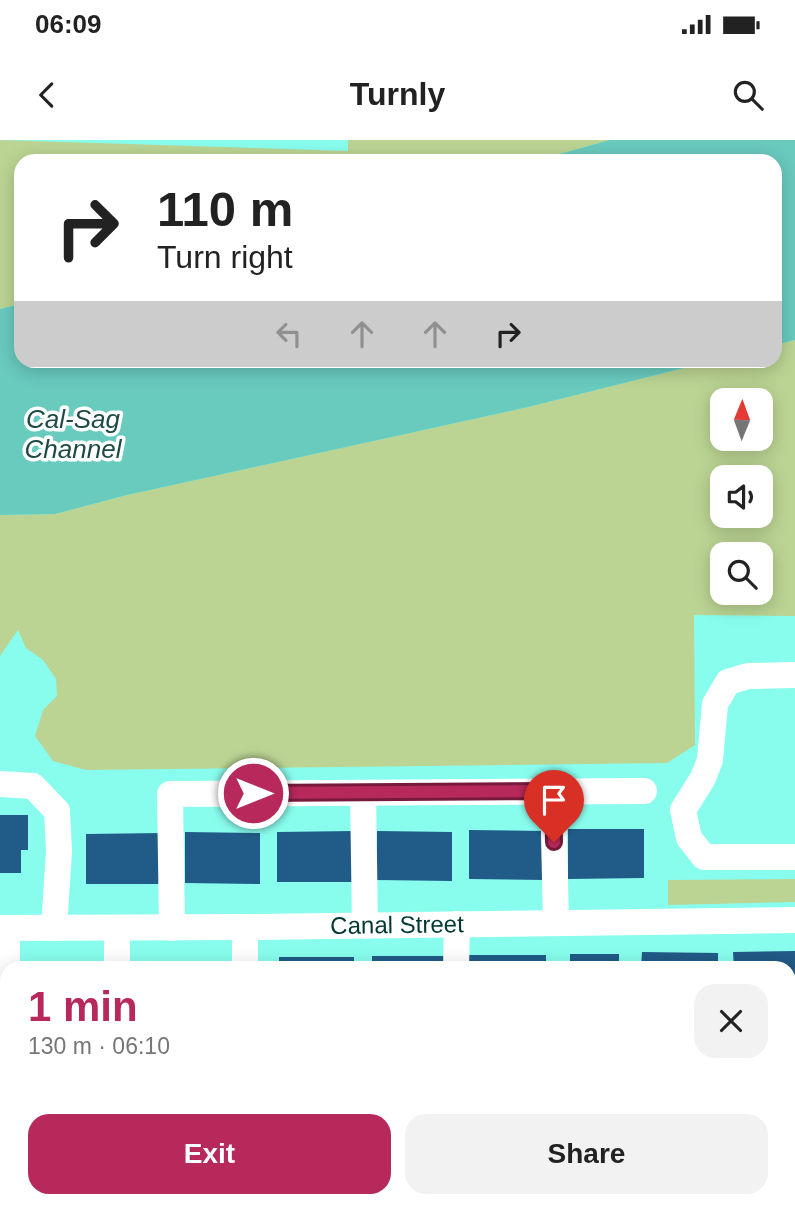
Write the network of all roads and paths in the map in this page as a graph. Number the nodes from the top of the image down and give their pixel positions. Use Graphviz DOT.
graph roads {
  1 [pos="795,675"];
  2 [pos="0,784"];
  3 [pos="553,791"];
  4 [pos="644,791"];
  5 [pos="363,793"];
  6 [pos="795,856"];
  7 [pos="795,920"];
  8 [pos="556,923"];
  9 [pos="457,925"];
  10 [pos="365,926"];
  11 [pos="3,928"];
  12 [pos="54,928"];
  13 [pos="117,928"];
  14 [pos="172,928"];
  15 [pos="245,928"];
  16 [pos="4,961"];
  17 [pos="117,961"];
  18 [pos="245,961"];
  19 [pos="456,961"];
  1 -- 6 [label="street"];
  2 -- 12 [label="street"];
  3 -- 4 [label="street"];
  3 -- 5 [label="street"];
  3 -- 8 [label="street"];
  5 -- 10 [label="street"];
  5 -- 14 [label="street"];
  7 -- 8 [label="street, Canal Street"];
  8 -- 9 [label="street, Canal Street"];
  9 -- 10 [label="street, Canal Street"];
  9 -- 19 [label="street"];
  10 -- 15 [label="street, Canal Street"];
  11 -- 12 [label="street, Canal Street"];
  11 -- 16 [label="street"];
  12 -- 13 [label="street, Canal Street"];
  13 -- 14 [label="street, Canal Street"];
  13 -- 17 [label="street"];
  14 -- 15 [label="street, Canal Street"];
  15 -- 18 [label="street"];
}
